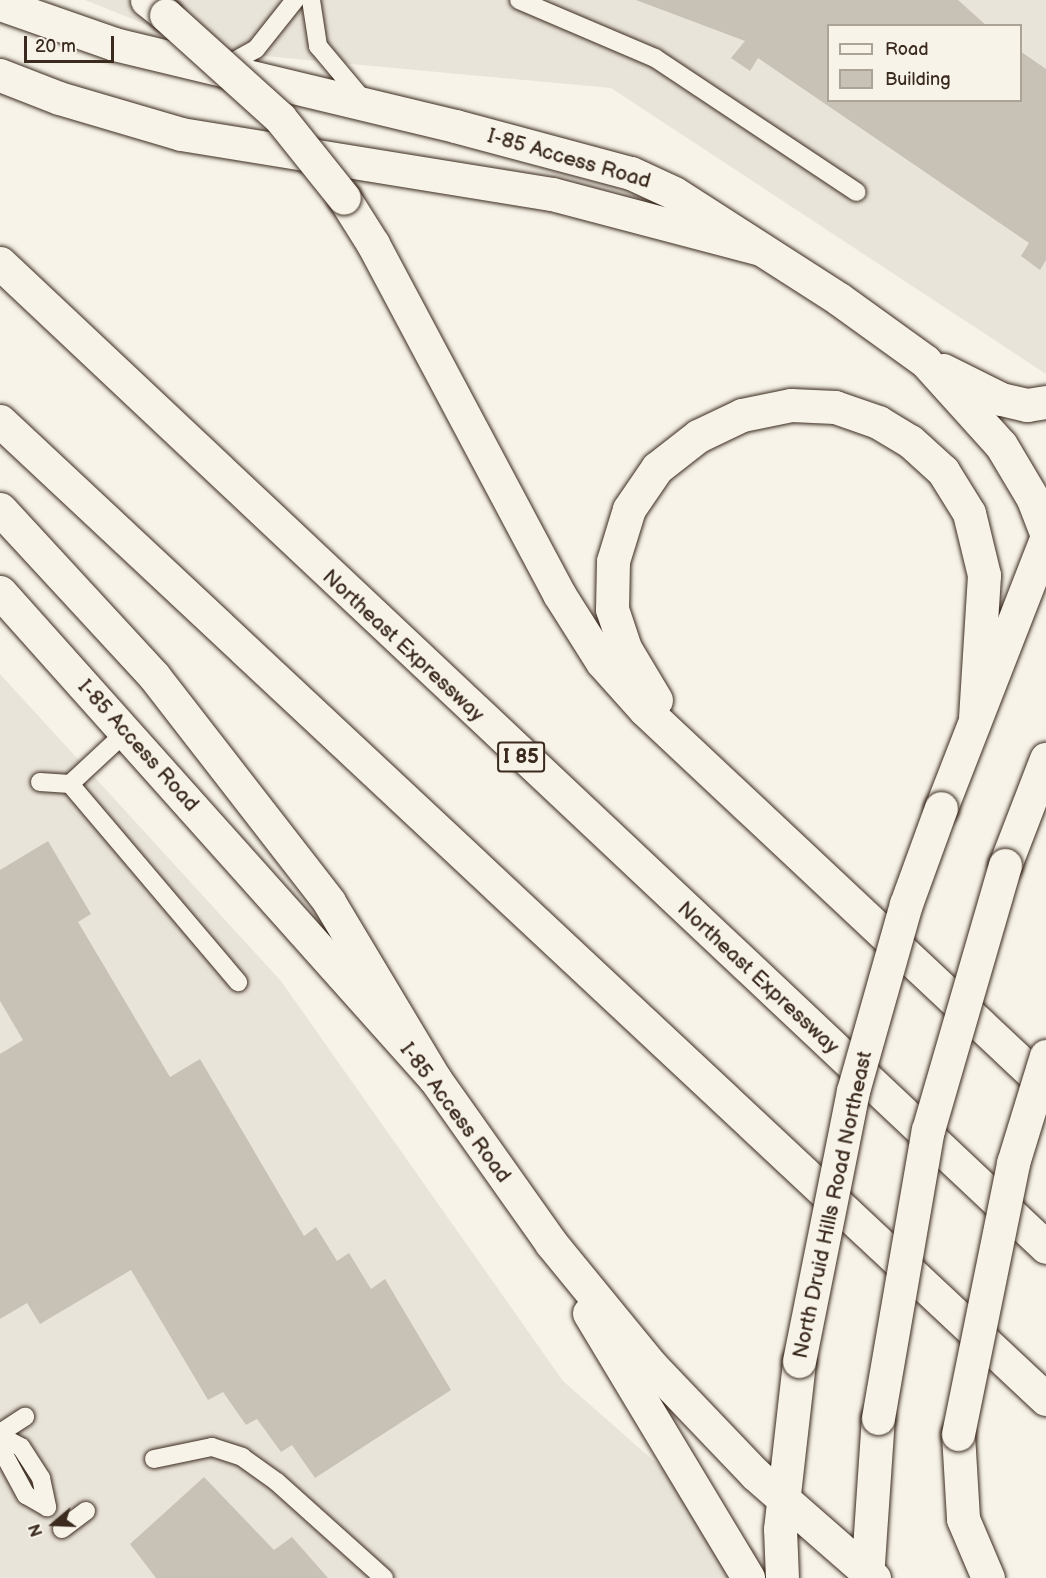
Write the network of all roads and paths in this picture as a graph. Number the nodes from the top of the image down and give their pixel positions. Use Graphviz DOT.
graph roads {
  1 [pos="295,0"];
  2 [pos="311,0"];
  3 [pos="519,0"];
  4 [pos="0,4"];
  5 [pos="157,7"];
  6 [pos="219,70"];
  7 [pos="0,75"];
  8 [pos="368,105"];
  9 [pos="857,192"];
  10 [pos="760,249"];
  11 [pos="0,263"];
  12 [pos="925,362"];
  13 [pos="1046,402"];
  14 [pos="0,421"];
  15 [pos="0,509"];
  16 [pos="1046,533"];
  17 [pos="1046,538"];
  18 [pos="0,592"];
  19 [pos="50,647"];
  20 [pos="975,717"];
  21 [pos="126,732"];
  22 [pos="688,746"];
  23 [pos="1046,759"];
  24 [pos="40,782"];
  25 [pos="70,784"];
  26 [pos="329,902"];
  27 [pos="238,982"];
  28 [pos="1046,1056"];
  29 [pos="435,1078"];
  30 [pos="1046,1086"];
  31 [pos="551,1243"];
  32 [pos="1046,1247"];
  33 [pos="1046,1399"];
  34 [pos="25,1417"];
  35 [pos="0,1435"];
  36 [pos="0,1446"];
  37 [pos="154,1459"];
  38 [pos="782,1500"];
  39 [pos="86,1511"];
  40 [pos="62,1529"];
  41 [pos="870,1576"];
  42 [pos="384,1578"];
  43 [pos="748,1578"];
  44 [pos="782,1578"];
  45 [pos="988,1578"];
  1 -- 6 [label="lane"];
  2 -- 8 [label="lane"];
  3 -- 9 [label="lane"];
  4 -- 6 [label="main road, I-85 Access Road"];
  5 -- 22 [label="main road, bridge"];
  6 -- 8 [label="main road, I-85 Access Road"];
  7 -- 10 [label="main road"];
  8 -- 10 [label="main road, I-85 Access Road"];
  10 -- 12 [label="main road, I-85 Access Road"];
  11 -- 32 [label="main road, Northeast Expressway / I 85"];
  12 -- 13 [label="main road"];
  12 -- 16 [label="main road, I-85 Access Road"];
  14 -- 33 [label="main road"];
  15 -- 26 [label="main road"];
  17 -- 20 [label="main road, North Druid Hills Road Northeast"];
  18 -- 19 [label="main road, I-85 Access Road"];
  19 -- 21 [label="main road, I-85 Access Road"];
  19 -- 26 [label="main road"];
  20 -- 22 [label="main road"];
  20 -- 38 [label="main road, North Druid Hills Road Northeast, bridge"];
  21 -- 25 [label="lane"];
  21 -- 29 [label="main road, I-85 Access Road"];
  22 -- 30 [label="main road"];
  23 -- 41 [label="main road, bridge"];
  24 -- 25 [label="lane"];
  25 -- 27 [label="lane"];
  26 -- 29 [label="main road"];
  28 -- 45 [label="main road, bridge"];
  29 -- 31 [label="main road, I-85 Access Road"];
  31 -- 38 [label="main road, I-85 Access Road"];
  31 -- 43 [label="main road"];
  34 -- 35 [label="lane"];
  35 -- 36 [label="lane"];
  37 -- 42 [label="lane"];
  38 -- 41 [label="main road, I-85 Access Road"];
  38 -- 44 [label="main road, North Druid Hills Road Northeast"];
  39 -- 40 [label="lane"];
}
